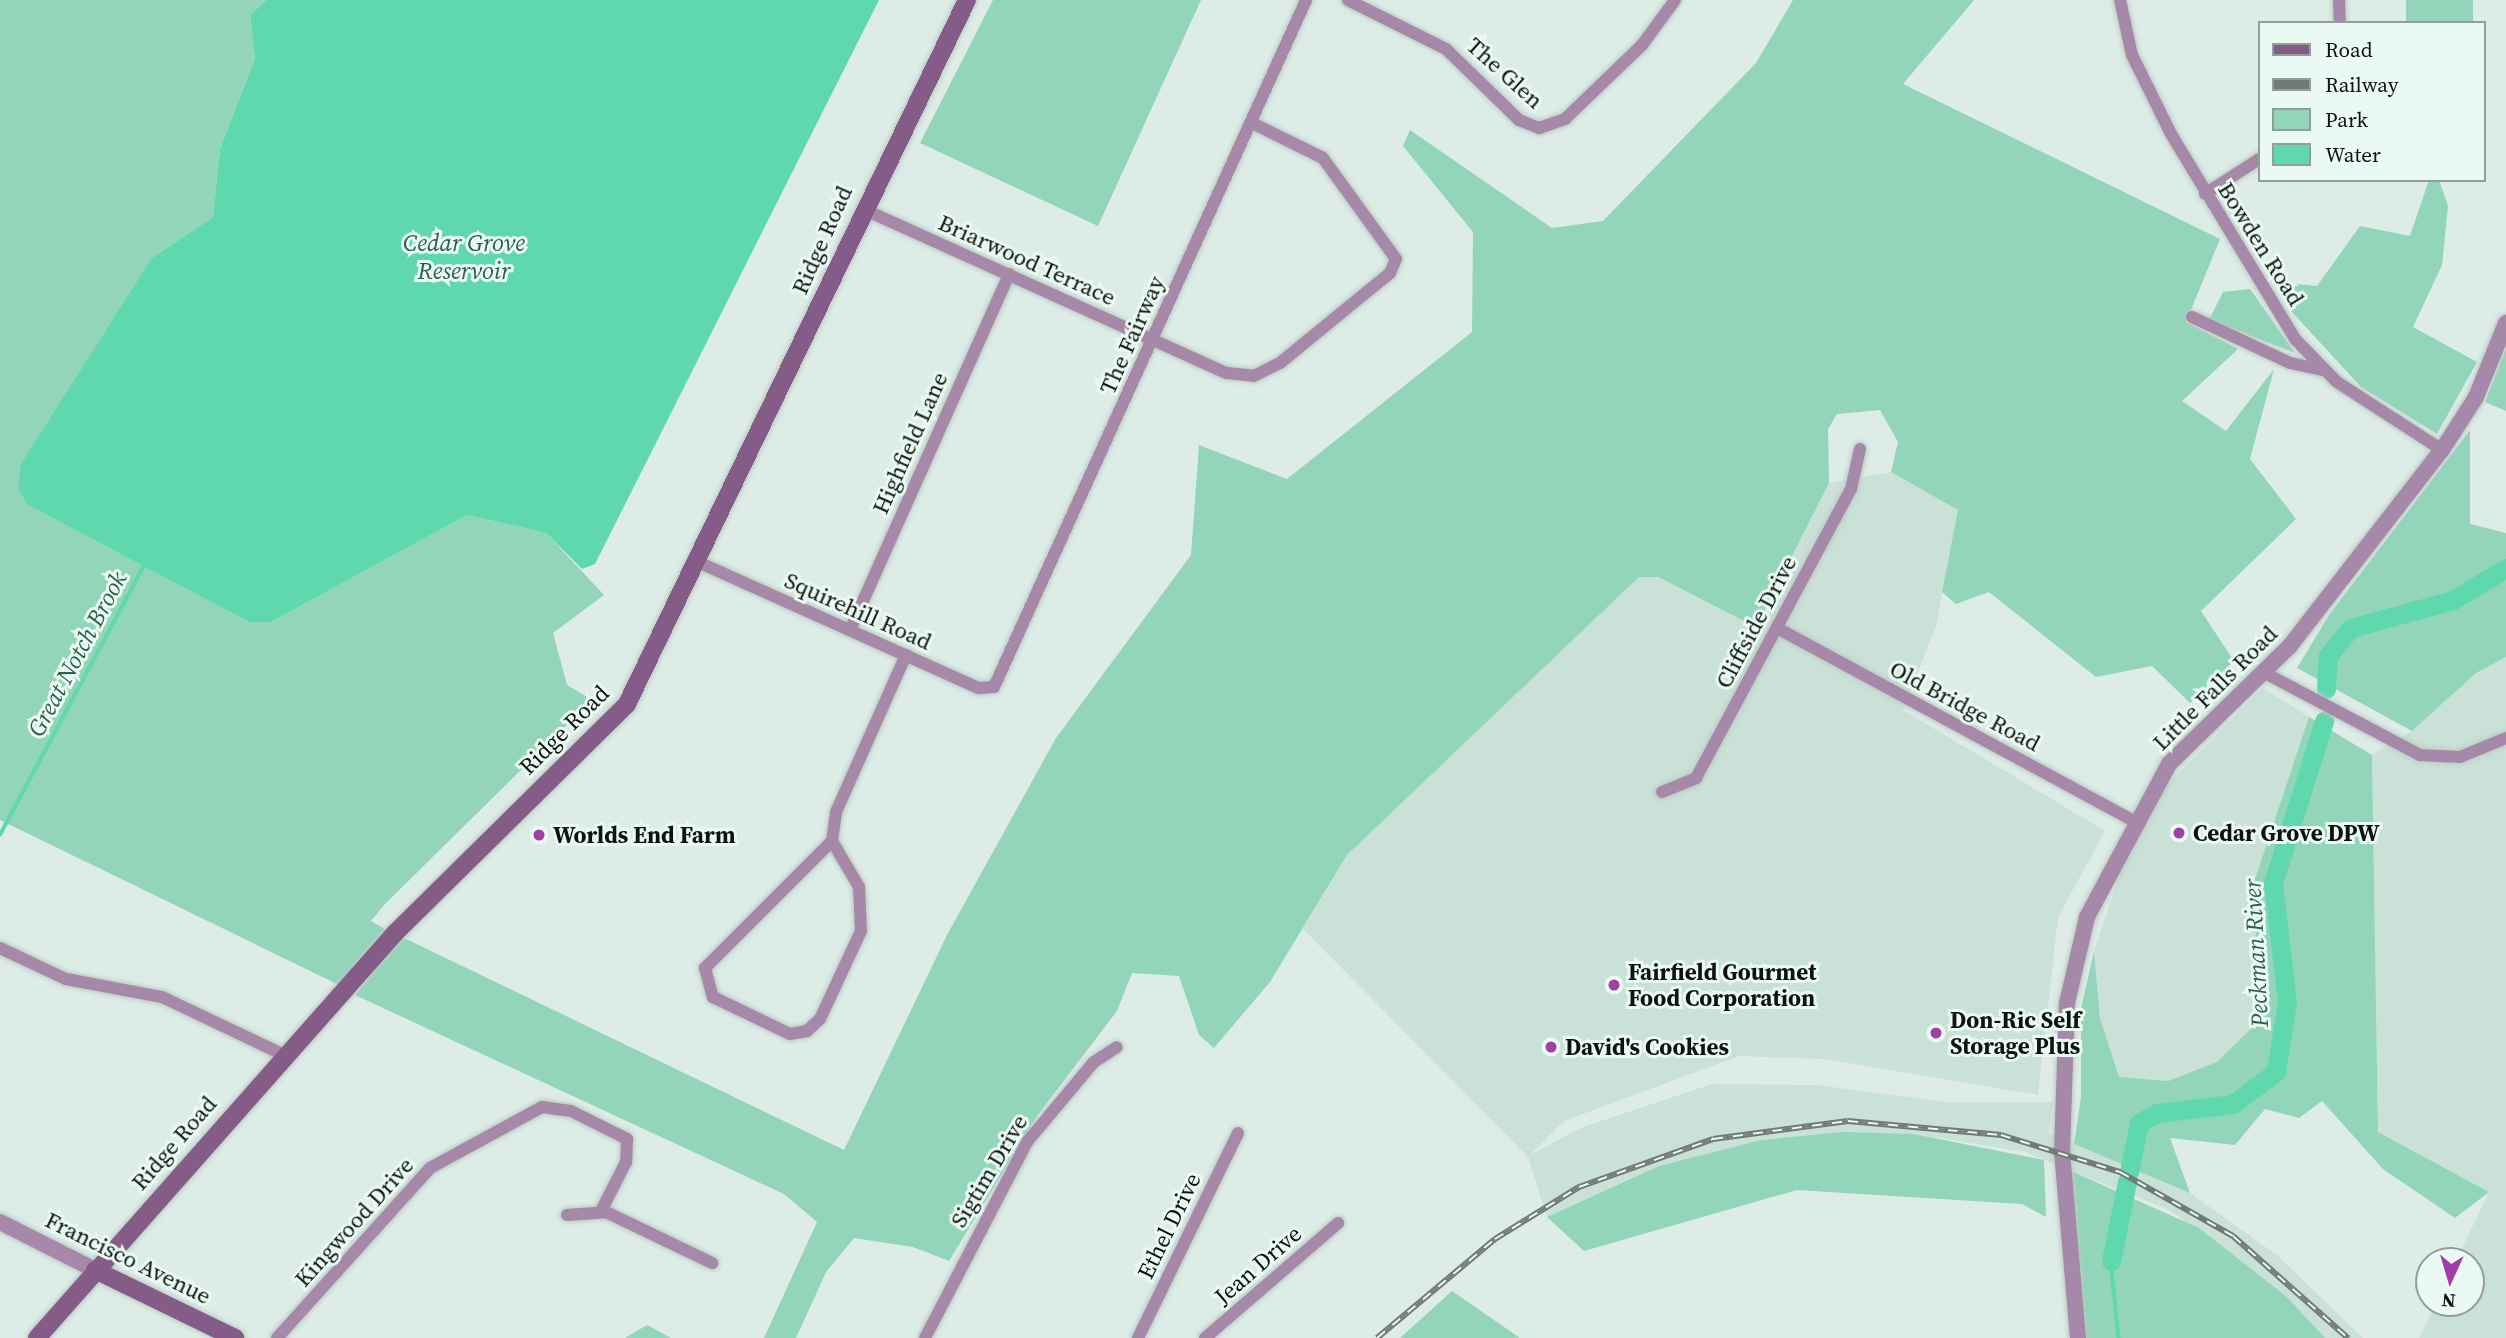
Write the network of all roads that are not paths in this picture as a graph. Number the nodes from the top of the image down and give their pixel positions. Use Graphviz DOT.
graph roads {
  1 [pos="967,0"];
  2 [pos="1348,0"];
  3 [pos="1675,0"];
  4 [pos="2120,0"];
  5 [pos="2339,0"];
  6 [pos="1305,2"];
  7 [pos="2340,21"];
  8 [pos="1250,122"];
  9 [pos="2258,160"];
  10 [pos="2205,194"];
  11 [pos="863,209"];
  12 [pos="1009,274"];
  13 [pos="2192,317"];
  14 [pos="2506,323"];
  15 [pos="1153,340"];
  16 [pos="2322,370"];
  17 [pos="1860,449"];
  18 [pos="2442,450"];
  19 [pos="698,562"];
  20 [pos="1777,628"];
  21 [pos="850,630"];
  22 [pos="906,655"];
  23 [pos="2265,673"];
  24 [pos="998,682"];
  25 [pos="2506,738"];
  26 [pos="1662,792"];
  27 [pos="2134,821"];
  28 [pos="832,841"];
  29 [pos="0,948"];
  30 [pos="1117,1047"];
  31 [pos="284,1055"];
  32 [pos="1238,1133"];
  33 [pos="601,1211"];
  34 [pos="567,1215"];
  35 [pos="0,1222"];
  36 [pos="1338,1223"];
  37 [pos="712,1262"];
  38 [pos="95,1270"];
  39 [pos="37,1338"];
  40 [pos="235,1338"];
  41 [pos="277,1338"];
  42 [pos="925,1338"];
  43 [pos="1138,1338"];
  44 [pos="1205,1338"];
  45 [pos="2078,1338"];
  1 -- 11 [label="main road, Ridge Road"];
  2 -- 3 [label="street, The Glen"];
  4 -- 10 [label="street, Bowden Road"];
  5 -- 7 [label="street"];
  6 -- 8 [label="street, The Fairway"];
  8 -- 15 [label="street, The Fairway"];
  8 -- 15 [label="street, Briarwood Terrace"];
  9 -- 10 [label="street"];
  10 -- 16 [label="street, Bowden Road"];
  11 -- 12 [label="street, Briarwood Terrace"];
  11 -- 19 [label="main road, Ridge Road"];
  12 -- 15 [label="street, Briarwood Terrace"];
  12 -- 21 [label="street, Highfield Lane"];
  13 -- 16 [label="street"];
  14 -- 18 [label="street, Little Falls Road"];
  15 -- 24 [label="street, The Fairway"];
  16 -- 18 [label="street, Bowden Road"];
  17 -- 20 [label="street, Cliffside Drive"];
  18 -- 23 [label="street, Little Falls Road"];
  19 -- 21 [label="street, Squirehill Road"];
  19 -- 31 [label="main road, Ridge Road"];
  20 -- 26 [label="street, Cliffside Drive"];
  20 -- 27 [label="street, Old Bridge Road"];
  21 -- 22 [label="street, Squirehill Road"];
  22 -- 24 [label="street, Squirehill Road"];
  22 -- 28 [label="street"];
  23 -- 25 [label="street"];
  23 -- 27 [label="street, Little Falls Road"];
  27 -- 45 [label="street, Little Falls Road"];
  28 -- 28 [label="street"];
  29 -- 31 [label="street"];
  30 -- 42 [label="street, Sigtim Drive"];
  31 -- 38 [label="main road, Ridge Road"];
  32 -- 43 [label="street, Ethel Drive"];
  33 -- 34 [label="street"];
  33 -- 37 [label="street"];
  33 -- 41 [label="street, Kingwood Drive"];
  35 -- 38 [label="street, Francisco Avenue"];
  36 -- 44 [label="street, Jean Drive"];
  38 -- 39 [label="main road, Ridge Road"];
  38 -- 40 [label="main road, Francisco Avenue"];
}
